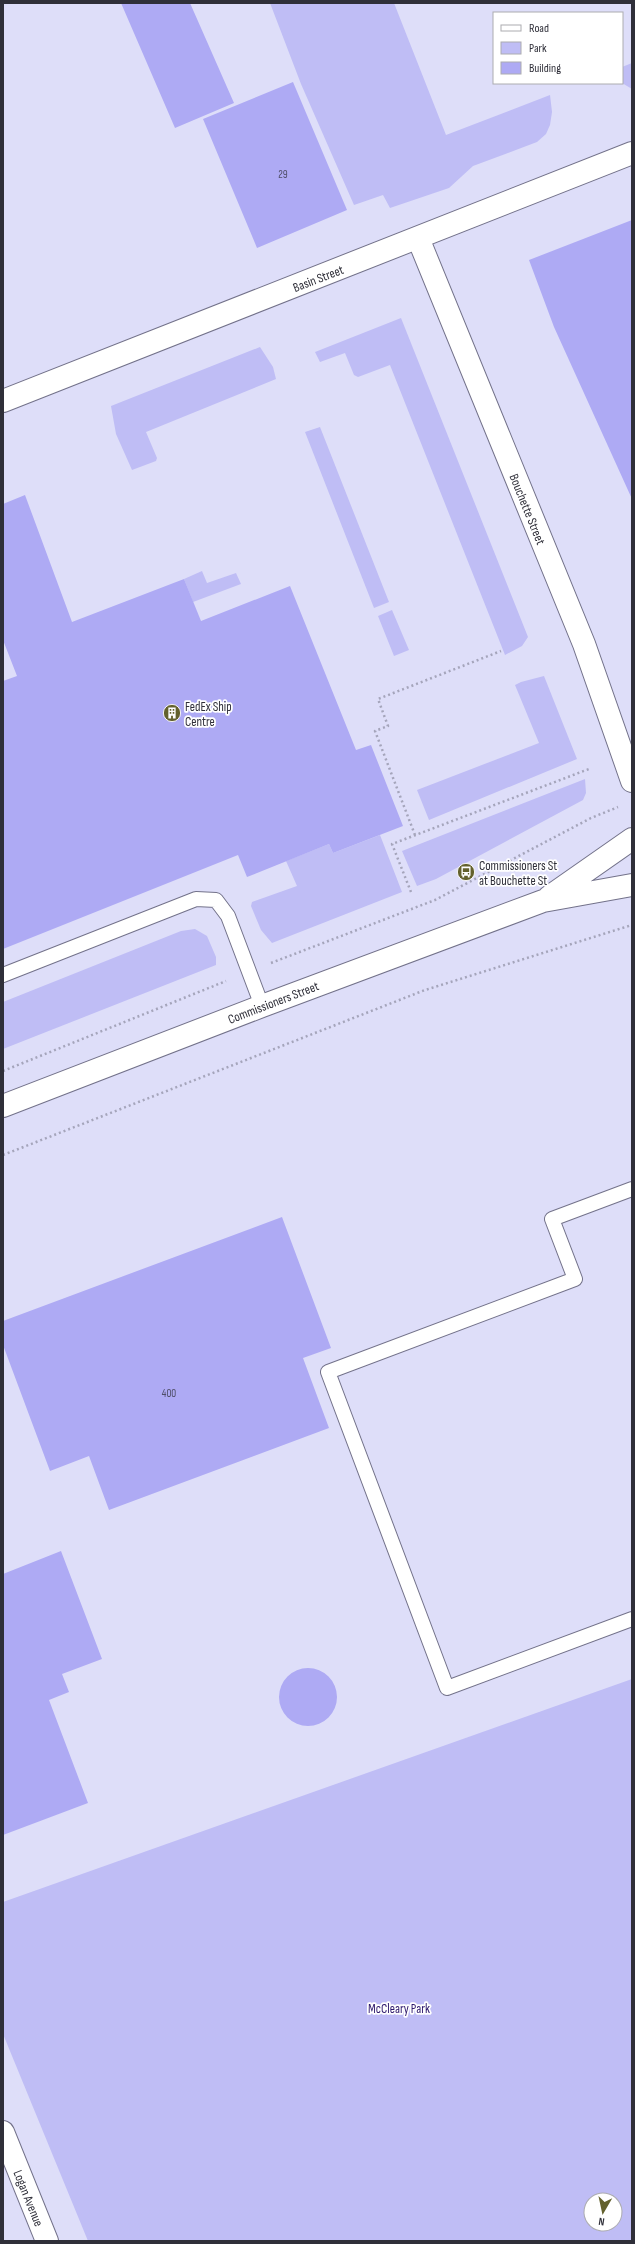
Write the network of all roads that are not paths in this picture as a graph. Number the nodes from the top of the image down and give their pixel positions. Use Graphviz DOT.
graph roads {
  1 [pos="632,153"];
  2 [pos="418,238"];
  3 [pos="3,401"];
  4 [pos="632,781"];
  5 [pos="632,839"];
  6 [pos="632,886"];
  7 [pos="543,901"];
  8 [pos="3,976"];
  9 [pos="262,1006"];
  10 [pos="3,1106"];
  11 [pos="632,1189"];
  12 [pos="632,1619"];
  13 [pos="3,2132"];
  14 [pos="47,2241"];
  1 -- 2 [label="street, Basin Street"];
  2 -- 3 [label="street, Basin Street"];
  2 -- 4 [label="street, Bouchette Street"];
  5 -- 7 [label="street, Commissioners Street"];
  6 -- 7 [label="street, Commissioners Street"];
  7 -- 9 [label="street, Commissioners Street"];
  8 -- 9 [label="lane"];
  9 -- 10 [label="street, Commissioners Street"];
  11 -- 12 [label="lane"];
  13 -- 14 [label="street, Logan Avenue"];
}
